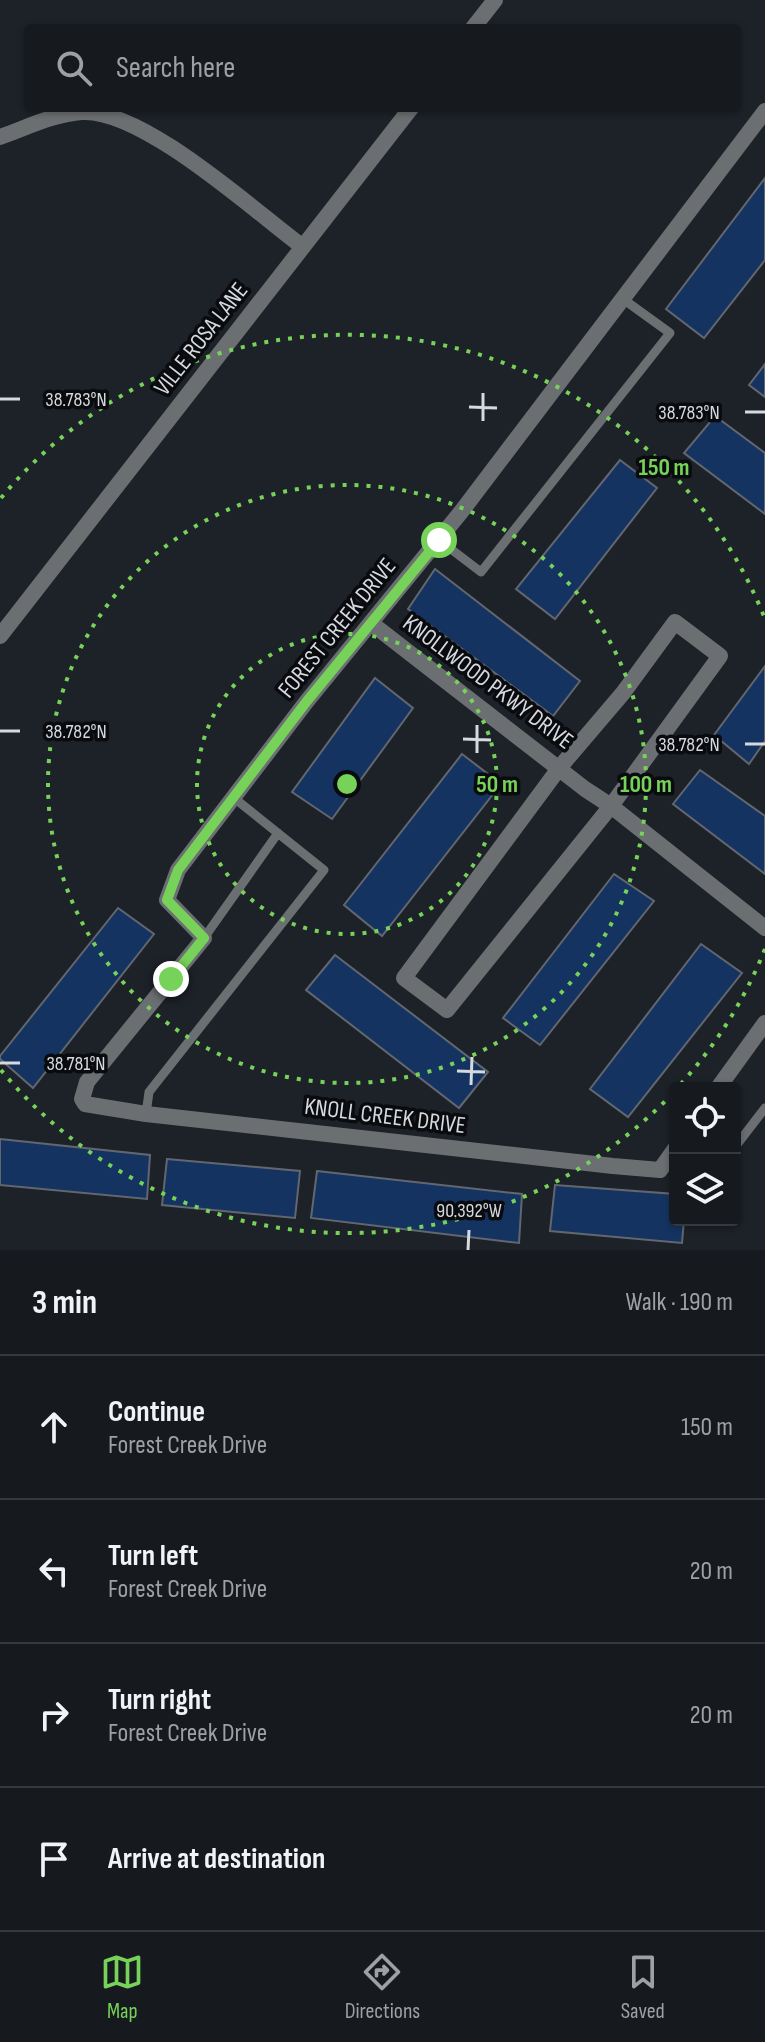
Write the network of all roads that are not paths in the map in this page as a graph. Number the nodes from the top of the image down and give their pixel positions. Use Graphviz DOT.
graph roads {
  1 [pos="495,0"];
  2 [pos="476,24"];
  3 [pos="765,111"];
  4 [pos="408,112"];
  5 [pos="0,137"];
  6 [pos="303,247"];
  7 [pos="623,299"];
  8 [pos="439,540"];
  9 [pos="371,623"];
  10 [pos="0,636"];
  11 [pos="560,767"];
  12 [pos="234,798"];
  13 [pos="611,806"];
  14 [pos="278,833"];
  15 [pos="765,928"];
  16 [pos="204,938"];
  17 [pos="765,1023"];
  18 [pos="722,1082"];
  19 [pos="765,1108"];
  20 [pos="146,1114"];
  21 [pos="741,1139"];
  22 [pos="668,1171"];
  1 -- 2 [label="street"];
  3 -- 7 [label="street, FOREST CREEK DRIVE"];
  4 -- 6 [label="street, VILLE ROSA LANE"];
  5 -- 6 [label="street"];
  6 -- 10 [label="street, VILLE ROSA LANE"];
  7 -- 8 [label="street, FOREST CREEK DRIVE"];
  7 -- 8 [label="lane"];
  8 -- 9 [label="street, FOREST CREEK DRIVE"];
  9 -- 11 [label="street, KNOLLWOOD PKWY DRIVE"];
  9 -- 12 [label="street, FOREST CREEK DRIVE"];
  11 -- 13 [label="street, KNOLLWOOD PKWY DRIVE"];
  11 -- 13 [label="street"];
  11 -- 13 [label="street"];
  12 -- 14 [label="lane"];
  12 -- 16 [label="street, FOREST CREEK DRIVE"];
  13 -- 15 [label="street, KNOLLWOOD PKWY DRIVE"];
  14 -- 16 [label="lane"];
  14 -- 20 [label="lane"];
  16 -- 20 [label="street, KNOLL CREEK DRIVE"];
  17 -- 18 [label="street"];
  19 -- 21 [label="lane"];
  20 -- 22 [label="street, KNOLL CREEK DRIVE"];
}
